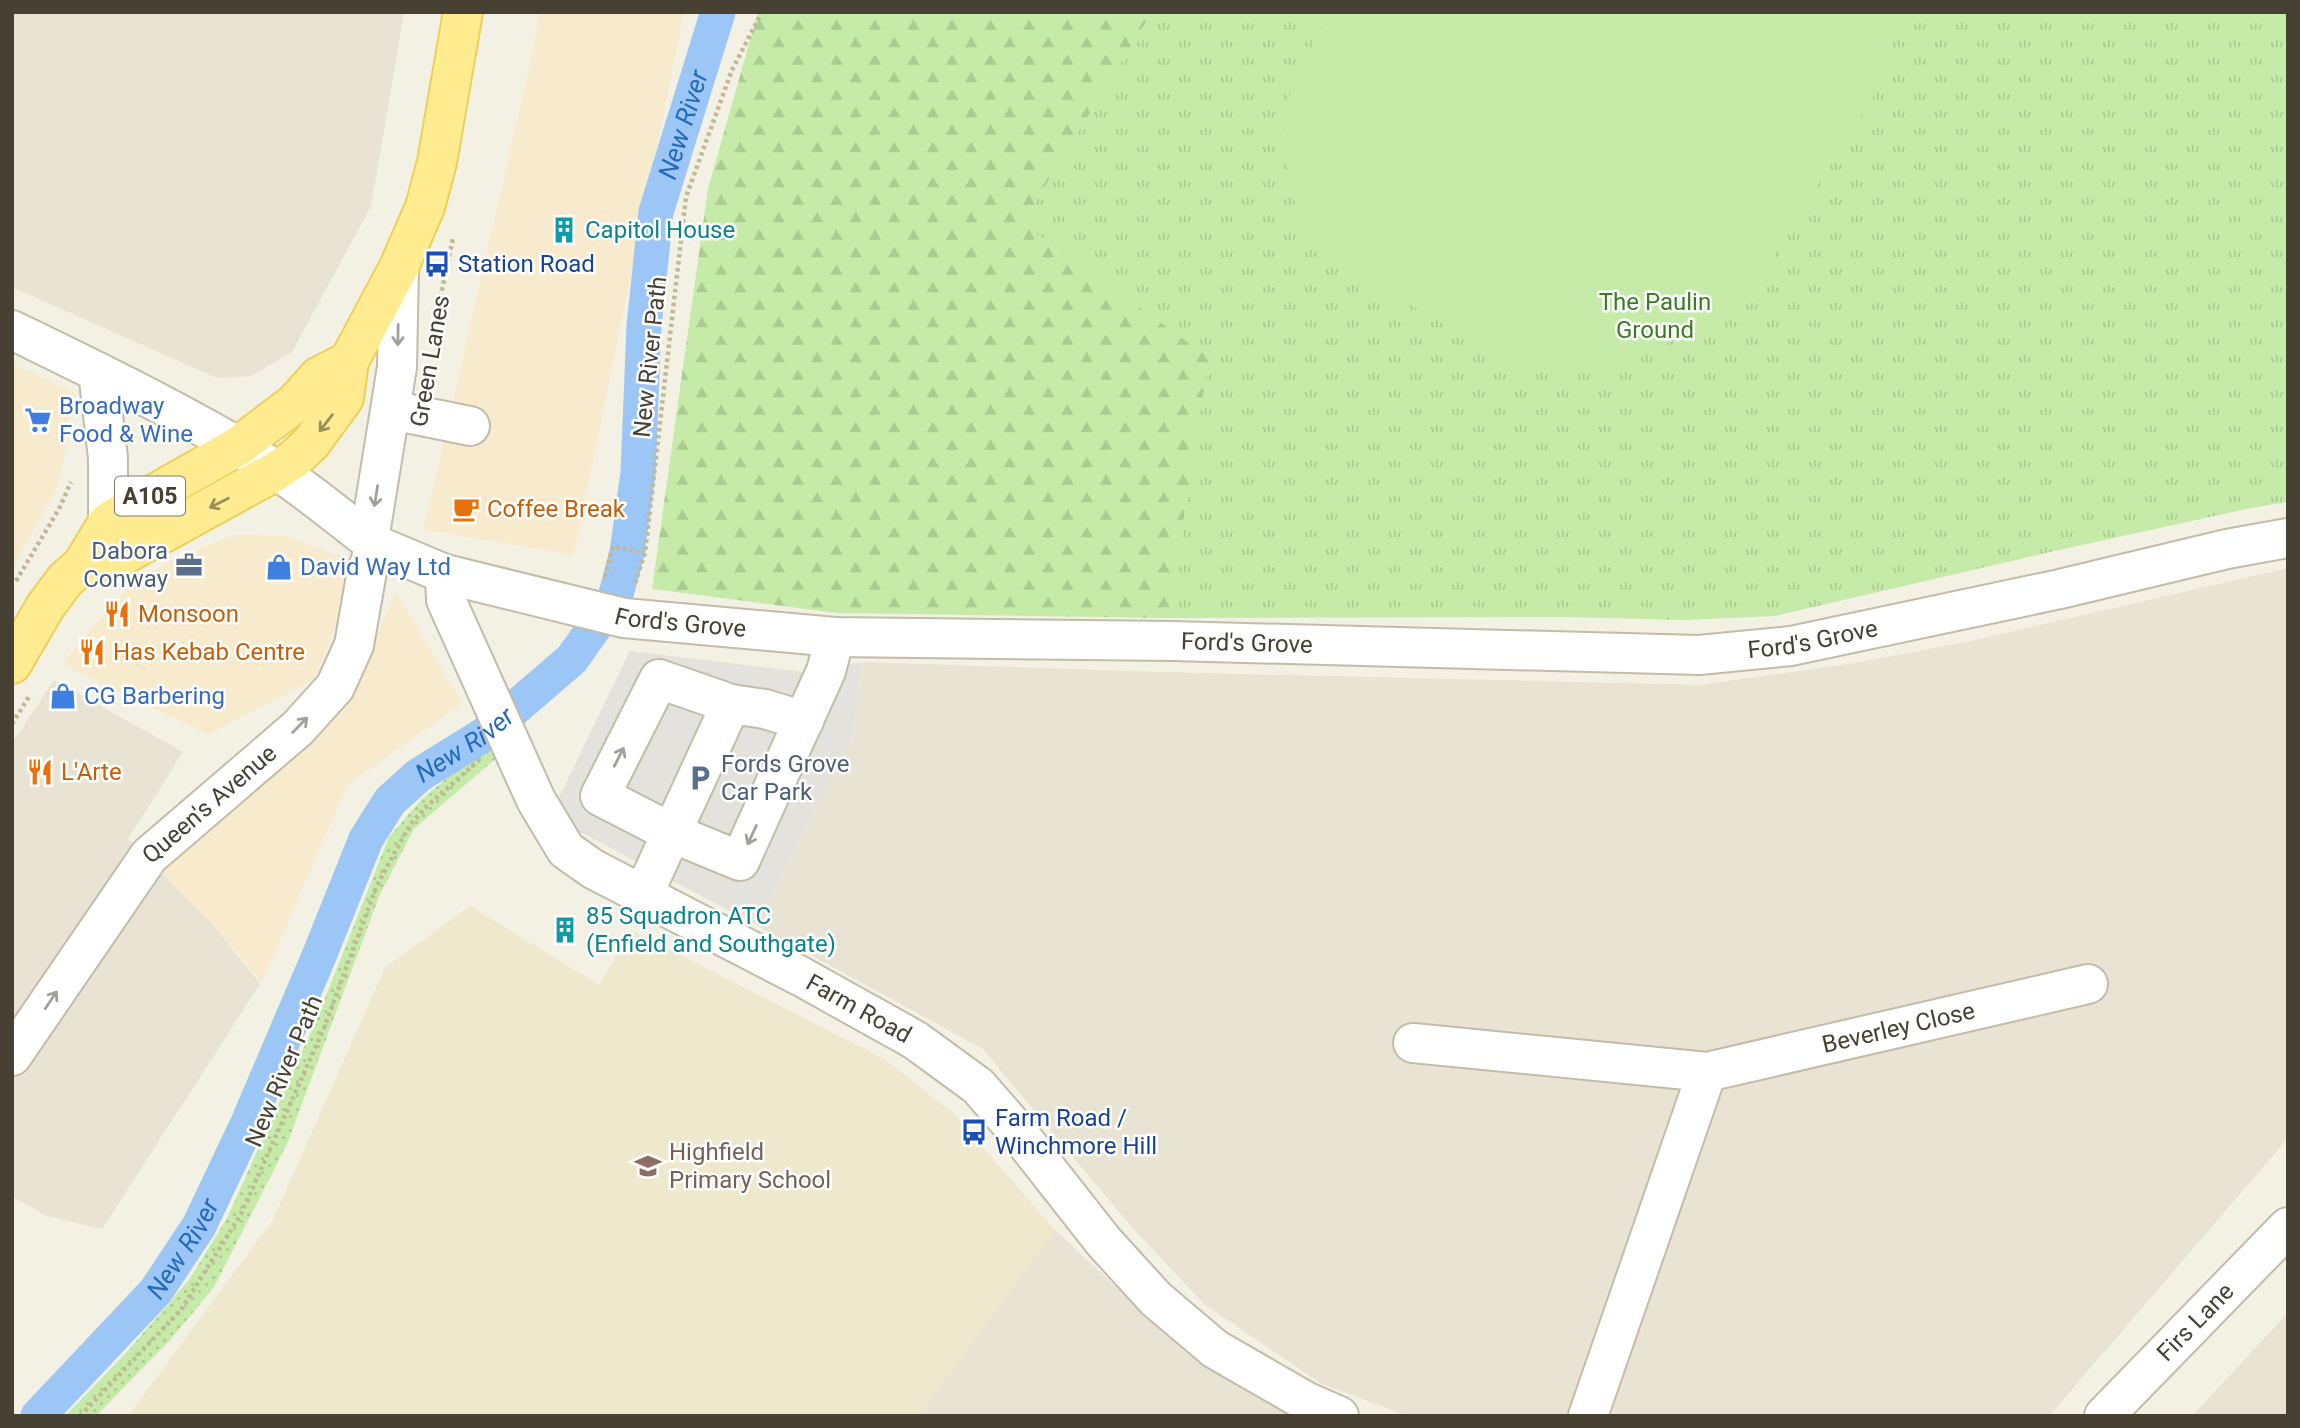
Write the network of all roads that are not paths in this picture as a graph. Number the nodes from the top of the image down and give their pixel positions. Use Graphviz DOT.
graph roads {
  1 [pos="463,12"];
  2 [pos="400,267"];
  3 [pos="12,330"];
  4 [pos="349,361"];
  5 [pos="98,372"];
  6 [pos="391,410"];
  7 [pos="470,426"];
  8 [pos="237,447"];
  9 [pos="276,471"];
  10 [pos="108,522"];
  11 [pos="2288,538"];
  12 [pos="373,542"];
  13 [pos="82,565"];
  14 [pos="445,573"];
  15 [pos="835,637"];
  16 [pos="12,664"];
  17 [pos="732,704"];
  18 [pos="804,722"];
  19 [pos="672,832"];
  20 [pos="643,895"];
  21 [pos="2088,984"];
  22 [pos="1413,1043"];
  23 [pos="12,1056"];
  24 [pos="1707,1072"];
  25 [pos="2288,1227"];
  26 [pos="1339,1416"];
  27 [pos="1588,1416"];
  28 [pos="2104,1416"];
  1 -- 2 [label="main road, Green Lanes / A105"];
  2 -- 4 [label="main road, Green Lanes / A105"];
  2 -- 6 [label="street, Queen's Avenue, one-way"];
  3 -- 5 [label="street"];
  4 -- 8 [label="main road, A105"];
  4 -- 9 [label="main road, Green Lanes / A105, one-way"];
  5 -- 8 [label="street"];
  5 -- 10 [label="street"];
  6 -- 7 [label="street"];
  6 -- 12 [label="street, Queen's Avenue, one-way"];
  8 -- 9 [label="street, Ford's Grove"];
  8 -- 10 [label="main road, A105"];
  9 -- 12 [label="street, Ford's Grove"];
  9 -- 13 [label="main road, Green Lanes / A105, one-way"];
  10 -- 13 [label="main road, A105"];
  11 -- 15 [label="street, Ford's Grove"];
  12 -- 14 [label="street, Ford's Grove"];
  23 -- 12 [label="street, Queen's Avenue, one-way"];
  13 -- 16 [label="main road, A105"];
  14 -- 15 [label="street, Ford's Grove"];
  14 -- 20 [label="street, Farm Road"];
  15 -- 18 [label="street"];
  17 -- 18 [label="street"];
  17 -- 19 [label="street"];
  19 -- 17 [label="street, one-way"];
  18 -- 19 [label="street, one-way"];
  19 -- 20 [label="street"];
  20 -- 26 [label="street, Farm Road"];
  21 -- 24 [label="street, Beverley Close"];
  22 -- 24 [label="street, Beverley Close"];
  24 -- 27 [label="street"];
  25 -- 28 [label="street, Firs Lane"];
}
